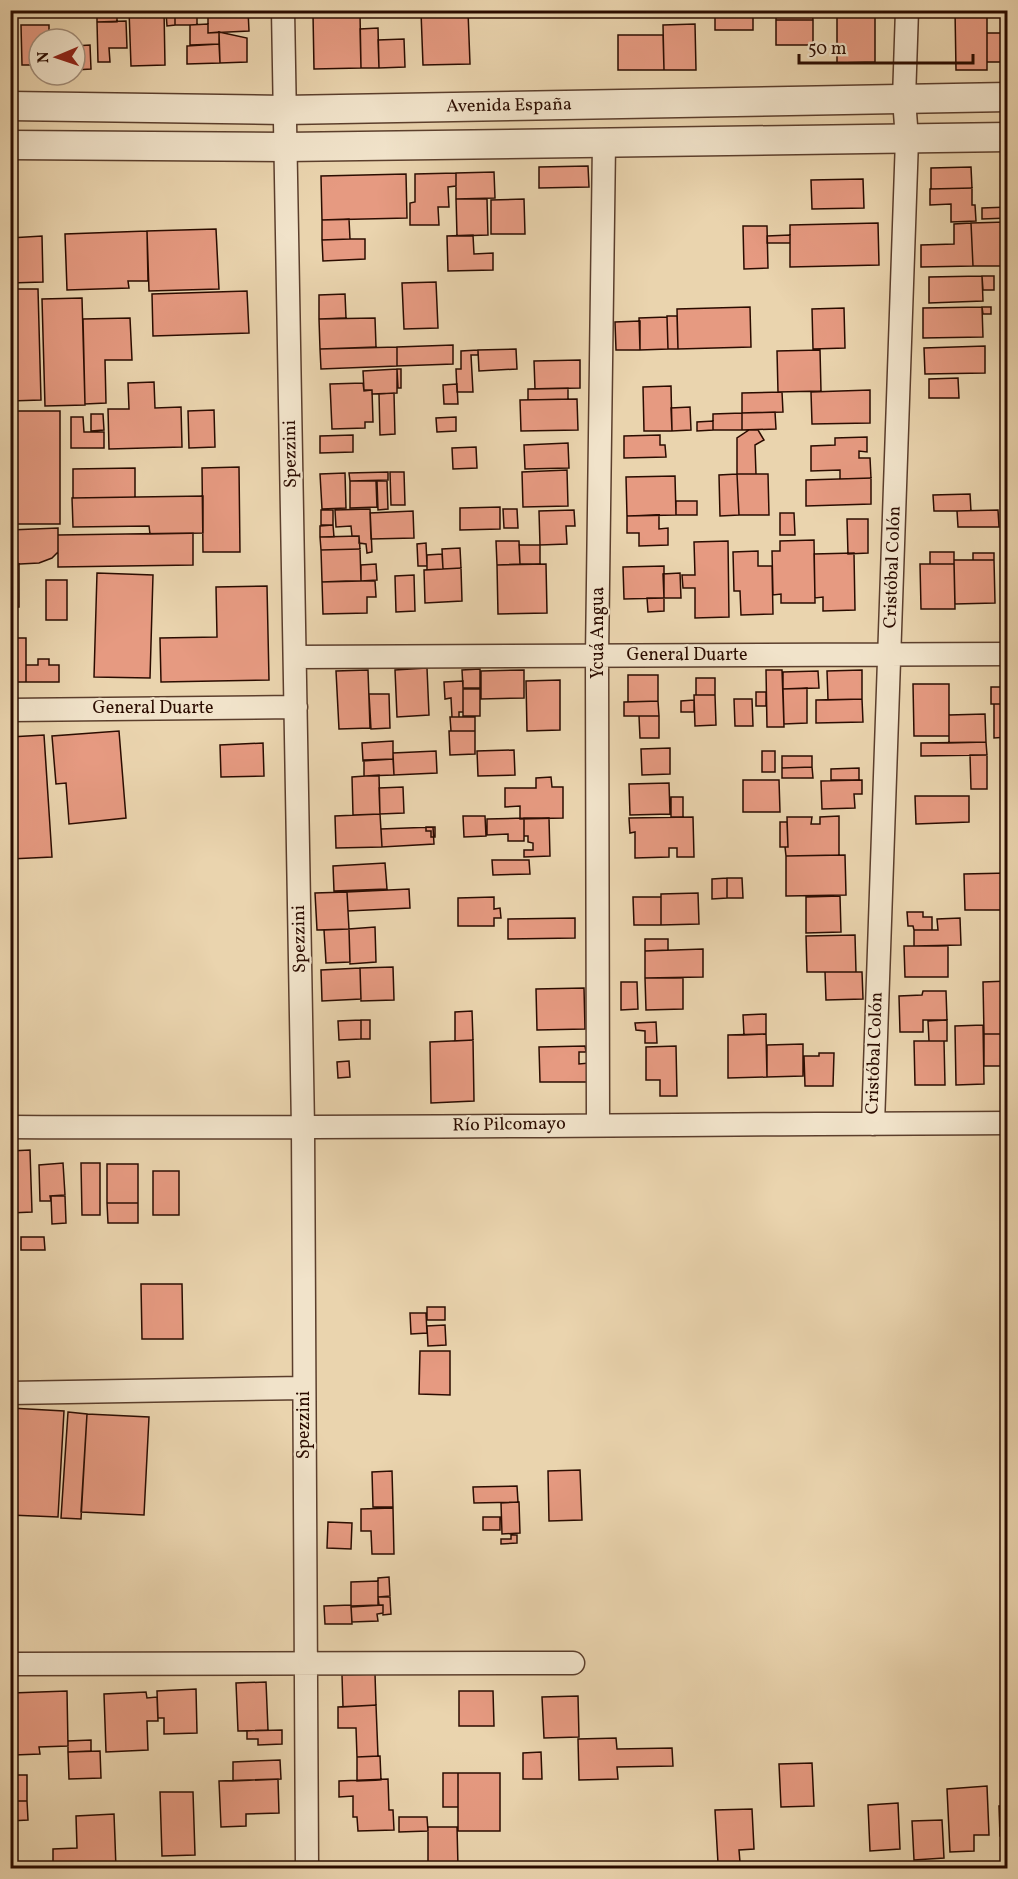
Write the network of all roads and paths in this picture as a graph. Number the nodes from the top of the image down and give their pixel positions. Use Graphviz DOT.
graph roads {
  1 [pos="283,10"];
  2 [pos="907,10"];
  3 [pos="1008,97"];
  4 [pos="904,99"];
  5 [pos="10,106"];
  6 [pos="284,110"];
  7 [pos="1008,137"];
  8 [pos="907,138"];
  9 [pos="604,143"];
  10 [pos="10,145"];
  11 [pos="285,147"];
  12 [pos="890,654"];
  13 [pos="1008,654"];
  14 [pos="597,656"];
  15 [pos="296,657"];
  16 [pos="296,707"];
  17 [pos="10,710"];
  18 [pos="1008,1123"];
  19 [pos="598,1124"];
  20 [pos="873,1124"];
  21 [pos="10,1127"];
  22 [pos="303,1128"];
  23 [pos="304,1388"];
  24 [pos="10,1393"];
  25 [pos="305,1663"];
  26 [pos="573,1663"];
  27 [pos="10,1664"];
  28 [pos="307,1869"];
  1 -- 6 [label="street, Spezzini"];
  2 -- 4 [label="street, Cristóbal Colón"];
  3 -- 4 [label="street, Avenida España"];
  4 -- 6 [label="street, Avenida España"];
  4 -- 8 [label="street, Cristóbal Colón"];
  5 -- 6 [label="street, Avenida España"];
  6 -- 11 [label="street, Spezzini"];
  7 -- 8 [label="street, Avenida España"];
  8 -- 9 [label="street, Avenida España"];
  8 -- 12 [label="street, Cristóbal Colón"];
  9 -- 11 [label="street, Avenida España"];
  9 -- 14 [label="street, Ycuá Angua"];
  10 -- 11 [label="street, Avenida España"];
  11 -- 15 [label="street, Spezzini"];
  12 -- 13 [label="street, General Duarte"];
  12 -- 14 [label="street, General Duarte"];
  12 -- 20 [label="street, Cristóbal Colón"];
  14 -- 15 [label="street, General Duarte"];
  14 -- 19 [label="street, Ycuá Angua"];
  15 -- 16 [label="street, Spezzini"];
  16 -- 17 [label="street, General Duarte"];
  16 -- 22 [label="street, Spezzini"];
  18 -- 20 [label="street, Río Pilcomayo"];
  19 -- 20 [label="street, Río Pilcomayo"];
  19 -- 22 [label="street, Río Pilcomayo"];
  21 -- 22 [label="street, Río Pilcomayo"];
  22 -- 23 [label="street, Spezzini"];
  23 -- 24 [label="street"];
  23 -- 25 [label="street, Spezzini"];
  25 -- 26 [label="street"];
  25 -- 27 [label="street"];
  25 -- 28 [label="street, Spezzini"];
}
